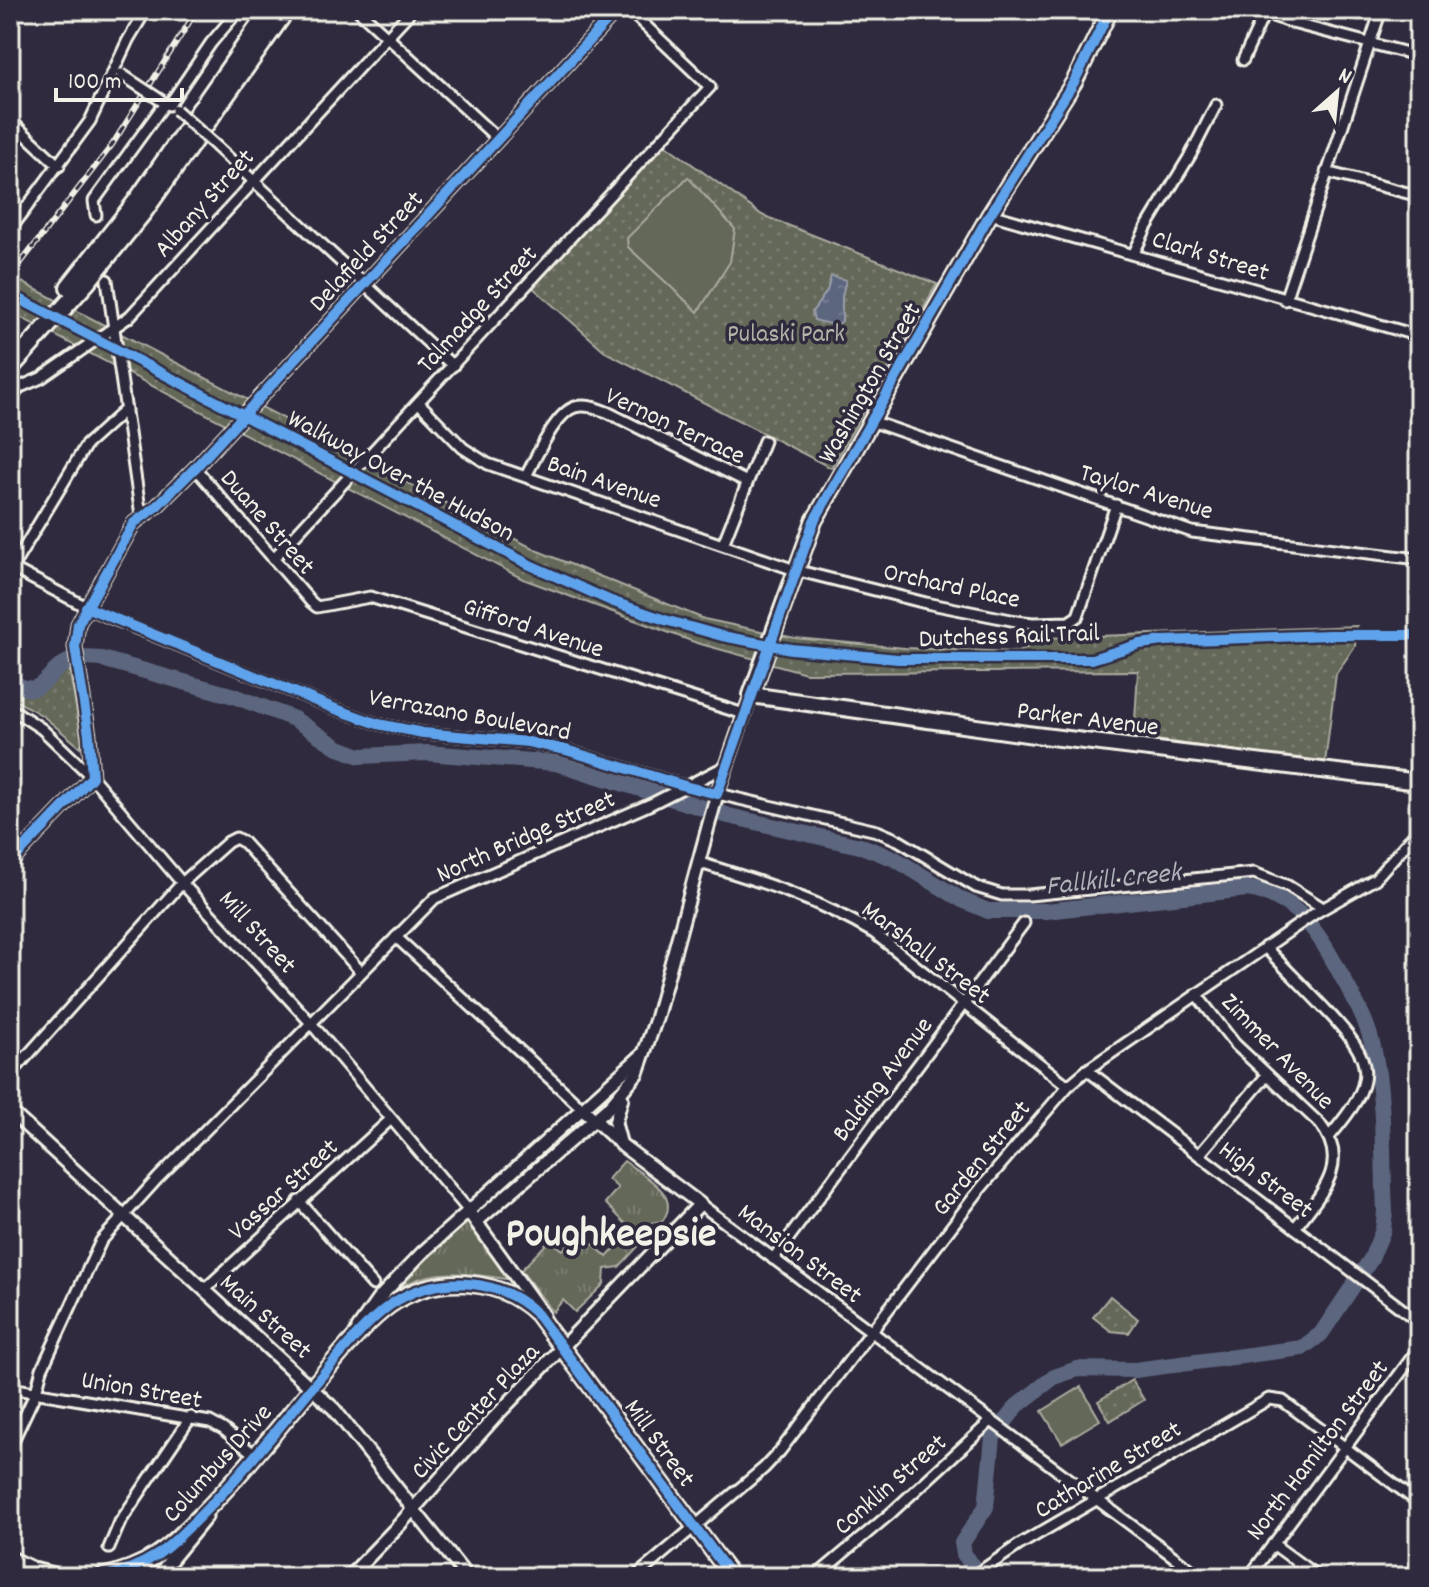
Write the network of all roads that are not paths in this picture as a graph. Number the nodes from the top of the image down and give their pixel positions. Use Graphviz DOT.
graph roads {
  1 [pos="146,10"];
  2 [pos="239,10"];
  3 [pos="270,10"];
  4 [pos="286,10"];
  5 [pos="358,10"];
  6 [pos="412,10"];
  7 [pos="617,10"];
  8 [pos="629,10"];
  9 [pos="1110,10"];
  10 [pos="1381,10"];
  11 [pos="1260,12"];
  12 [pos="388,37"];
  13 [pos="1369,43"];
  14 [pos="1419,56"];
  15 [pos="1243,60"];
  16 [pos="118,72"];
  17 [pos="168,105"];
  18 [pos="1216,105"];
  19 [pos="10,120"];
  20 [pos="498,139"];
  21 [pos="59,166"];
  22 [pos="1326,172"];
  23 [pos="253,180"];
  24 [pos="1419,196"];
  25 [pos="990,214"];
  26 [pos="96,215"];
  27 [pos="10,230"];
  28 [pos="1134,253"];
  29 [pos="107,280"];
  30 [pos="363,284"];
  31 [pos="1285,300"];
  32 [pos="115,328"];
  33 [pos="1419,336"];
  34 [pos="10,352"];
  35 [pos="453,366"];
  36 [pos="10,368"];
  37 [pos="10,401"];
  38 [pos="419,403"];
  39 [pos="126,409"];
  40 [pos="871,421"];
  41 [pos="764,441"];
  42 [pos="195,468"];
  43 [pos="526,476"];
  44 [pos="747,482"];
  45 [pos="1116,505"];
  46 [pos="141,516"];
  47 [pos="723,544"];
  48 [pos="273,559"];
  49 [pos="1419,559"];
  50 [pos="11,567"];
  51 [pos="795,570"];
  52 [pos="311,602"];
  53 [pos="86,607"];
  54 [pos="751,695"];
  55 [pos="10,708"];
  56 [pos="744,714"];
  57 [pos="726,766"];
  58 [pos="92,777"];
  59 [pos="1419,782"];
  60 [pos="687,787"];
  61 [pos="717,797"];
  62 [pos="1419,829"];
  63 [pos="10,863"];
  64 [pos="700,863"];
  65 [pos="182,883"];
  66 [pos="1323,908"];
  67 [pos="1024,923"];
  68 [pos="396,937"];
  69 [pos="1265,947"];
  70 [pos="361,972"];
  71 [pos="1196,994"];
  72 [pos="964,1004"];
  73 [pos="310,1022"];
  74 [pos="642,1055"];
  75 [pos="1087,1070"];
  76 [pos="10,1075"];
  77 [pos="1267,1075"];
  78 [pos="631,1083"];
  79 [pos="1068,1086"];
  80 [pos="583,1109"];
  81 [pos="10,1111"];
  82 [pos="593,1119"];
  83 [pos="390,1120"];
  84 [pos="1330,1136"];
  85 [pos="620,1143"];
  86 [pos="1199,1155"];
  87 [pos="299,1201"];
  88 [pos="700,1204"];
  89 [pos="123,1214"];
  90 [pos="472,1216"];
  91 [pos="1295,1228"];
  92 [pos="773,1259"];
  93 [pos="373,1285"];
  94 [pos="205,1289"];
  95 [pos="1419,1322"];
  96 [pos="870,1331"];
  97 [pos="553,1333"];
  98 [pos="563,1346"];
  99 [pos="1419,1348"];
  100 [pos="344,1350"];
  101 [pos="10,1388"];
  102 [pos="312,1388"];
  103 [pos="36,1392"];
  104 [pos="191,1417"];
  105 [pos="993,1422"];
  106 [pos="10,1447"];
  107 [pos="1345,1447"];
  108 [pos="255,1455"];
  109 [pos="222,1493"];
  110 [pos="1098,1500"];
  111 [pos="1419,1503"];
  112 [pos="414,1507"];
  113 [pos="696,1526"];
  114 [pos="1273,1544"];
  115 [pos="109,1548"];
  116 [pos="10,1559"];
  117 [pos="59,1577"];
  118 [pos="101,1577"];
  119 [pos="157,1577"];
  120 [pos="349,1577"];
  121 [pos="467,1577"];
  122 [pos="635,1577"];
  123 [pos="732,1577"];
  124 [pos="815,1577"];
  125 [pos="972,1577"];
  126 [pos="1201,1577"];
  127 [pos="1249,1577"];
  128 [pos="1318,1577"];
  1 -- 16 [label="street"];
  2 -- 17 [label="street"];
  3 -- 34 [label="highway"];
  4 -- 36 [label="highway"];
  5 -- 12 [label="street"];
  6 -- 12 [label="street, Albany Street"];
  7 -- 20 [label="street, Delafield Street"];
  8 -- 35 [label="street, Talmadge Street"];
  9 -- 25 [label="main road, Washington Street"];
  10 -- 13 [label="street"];
  11 -- 13 [label="street"];
  11 -- 15 [label="street"];
  12 -- 20 [label="street"];
  12 -- 23 [label="street, Albany Street"];
  13 -- 14 [label="street"];
  13 -- 22 [label="street"];
  16 -- 17 [label="street, bridge"];
  16 -- 21 [label="street"];
  17 -- 23 [label="street, bridge"];
  17 -- 26 [label="street"];
  18 -- 28 [label="street"];
  19 -- 21 [label="street"];
  20 -- 30 [label="street, Delafield Street"];
  21 -- 27 [label="street"];
  22 -- 24 [label="street"];
  22 -- 31 [label="street"];
  23 -- 30 [label="street"];
  23 -- 32 [label="street, Albany Street"];
  25 -- 28 [label="street, Clark Street"];
  25 -- 40 [label="main road, Washington Street"];
  28 -- 31 [label="street, Clark Street"];
  29 -- 32 [label="street"];
  30 -- 35 [label="street"];
  30 -- 42 [label="street, Delafield Street"];
  31 -- 33 [label="street, Clark Street"];
  32 -- 37 [label="street, Albany Street"];
  32 -- 39 [label="street"];
  35 -- 38 [label="street, Talmadge Street"];
  38 -- 43 [label="street, Bain Avenue"];
  38 -- 48 [label="street, Talmadge Street"];
  39 -- 46 [label="street"];
  39 -- 50 [label="street"];
  40 -- 45 [label="street, Taylor Avenue"];
  40 -- 51 [label="main road, Washington Street"];
  41 -- 44 [label="street, Vernon Terrace"];
  42 -- 46 [label="street, Delafield Street"];
  42 -- 48 [label="street, Duane Street"];
  43 -- 44 [label="street, Vernon Terrace"];
  43 -- 47 [label="street, Bain Avenue"];
  44 -- 47 [label="street, Vernon Terrace"];
  45 -- 49 [label="street, Taylor Avenue"];
  45 -- 51 [label="street, Orchard Place"];
  46 -- 53 [label="street, Delafield Street"];
  47 -- 51 [label="street, Bain Avenue"];
  48 -- 52 [label="street, Duane Street"];
  50 -- 53 [label="street"];
  51 -- 54 [label="main road, Washington Street"];
  52 -- 56 [label="street, Gifford Avenue"];
  53 -- 58 [label="street"];
  53 -- 60 [label="street, Verrazano Boulevard"];
  54 -- 56 [label="street, Washington Street"];
  54 -- 59 [label="main road, Parker Avenue"];
  55 -- 58 [label="street, Mill Street"];
  56 -- 57 [label="street, Washington Street"];
  57 -- 60 [label="street, North Bridge Street"];
  57 -- 61 [label="street, Washington Street"];
  58 -- 63 [label="street"];
  58 -- 65 [label="street, Mill Street"];
  60 -- 61 [label="street, Verrazano Boulevard"];
  60 -- 68 [label="street, North Bridge Street"];
  61 -- 64 [label="street, Washington Street"];
  61 -- 66 [label="street, Verrazano Boulevard"];
  62 -- 66 [label="street, Garden Street"];
  64 -- 72 [label="street, Marshall Street"];
  64 -- 74 [label="street, Washington Street"];
  65 -- 70 [label="street"];
  65 -- 73 [label="street, Mill Street"];
  65 -- 76 [label="street"];
  66 -- 69 [label="street, Garden Street"];
  67 -- 72 [label="street, Balding Avenue"];
  68 -- 70 [label="street, North Bridge Street"];
  68 -- 80 [label="street, Mansion Street"];
  69 -- 71 [label="street, Garden Street"];
  69 -- 84 [label="street"];
  70 -- 73 [label="street, North Bridge Street"];
  71 -- 75 [label="street, Garden Street"];
  71 -- 77 [label="street, Zimmer Avenue"];
  72 -- 79 [label="street, Marshall Street"];
  72 -- 92 [label="street, Balding Avenue"];
  73 -- 83 [label="street, Mill Street"];
  73 -- 89 [label="street, North Bridge Street"];
  74 -- 78 [label="street, Washington Street"];
  74 -- 80 [label="street, Washington Street"];
  75 -- 79 [label="street, Garden Street"];
  75 -- 86 [label="street, High Street"];
  77 -- 84 [label="street, Zimmer Avenue"];
  77 -- 86 [label="street"];
  78 -- 82 [label="street, Washington Street"];
  78 -- 85 [label="street"];
  79 -- 96 [label="street, Garden Street"];
  80 -- 82 [label="street, Mansion Street"];
  80 -- 90 [label="street, Columbus Drive"];
  81 -- 89 [label="street, Main Street"];
  82 -- 85 [label="street, Mansion Street"];
  82 -- 90 [label="street, Columbus Drive"];
  83 -- 87 [label="street, Vassar Street"];
  83 -- 90 [label="street, Mill Street"];
  84 -- 91 [label="street"];
  85 -- 88 [label="street, Mansion Street"];
  86 -- 91 [label="street, High Street"];
  87 -- 93 [label="street"];
  87 -- 94 [label="street, Vassar Street"];
  88 -- 92 [label="street, Mansion Street"];
  88 -- 98 [label="street, Civic Center Plaza"];
  89 -- 94 [label="street, Main Street"];
  89 -- 103 [label="street, North Bridge Street"];
  90 -- 97 [label="street, Mill Street"];
  90 -- 100 [label="street, Columbus Drive"];
  91 -- 95 [label="street, High Street"];
  92 -- 96 [label="street, Mansion Street"];
  94 -- 102 [label="street, Main Street"];
  96 -- 105 [label="street, Mansion Street"];
  96 -- 113 [label="street, Garden Street"];
  97 -- 98 [label="main road, Mill Street"];
  97 -- 100 [label="main road"];
  98 -- 112 [label="street, Civic Center Plaza"];
  98 -- 113 [label="main road, Mill Street"];
  99 -- 107 [label="street, North Hamilton Street"];
  100 -- 102 [label="main road, Columbus Drive"];
  101 -- 103 [label="street, Union Street"];
  102 -- 108 [label="main road, Columbus Drive"];
  102 -- 112 [label="street, Main Street"];
  103 -- 104 [label="street, Union Street"];
  103 -- 106 [label="street, North Bridge Street"];
  104 -- 108 [label="street, Union Street"];
  104 -- 115 [label="street"];
  105 -- 110 [label="street, Mansion Street"];
  105 -- 124 [label="street, Conklin Street"];
  107 -- 110 [label="street, Catharine Street"];
  107 -- 111 [label="street"];
  107 -- 114 [label="street, North Hamilton Street"];
  108 -- 109 [label="main road, Columbus Drive"];
  109 -- 118 [label="main road, Columbus Drive"];
  109 -- 119 [label="street, Columbus Drive"];
  110 -- 125 [label="street, Catharine Street"];
  110 -- 126 [label="street, Mansion Street"];
  112 -- 120 [label="street, Civic Center Plaza"];
  112 -- 121 [label="street, Main Street"];
  113 -- 122 [label="street, Garden Street"];
  113 -- 123 [label="main road, Mill Street"];
  114 -- 127 [label="street, North Hamilton Street"];
  114 -- 128 [label="street"];
  116 -- 117 [label="main road"];
}
